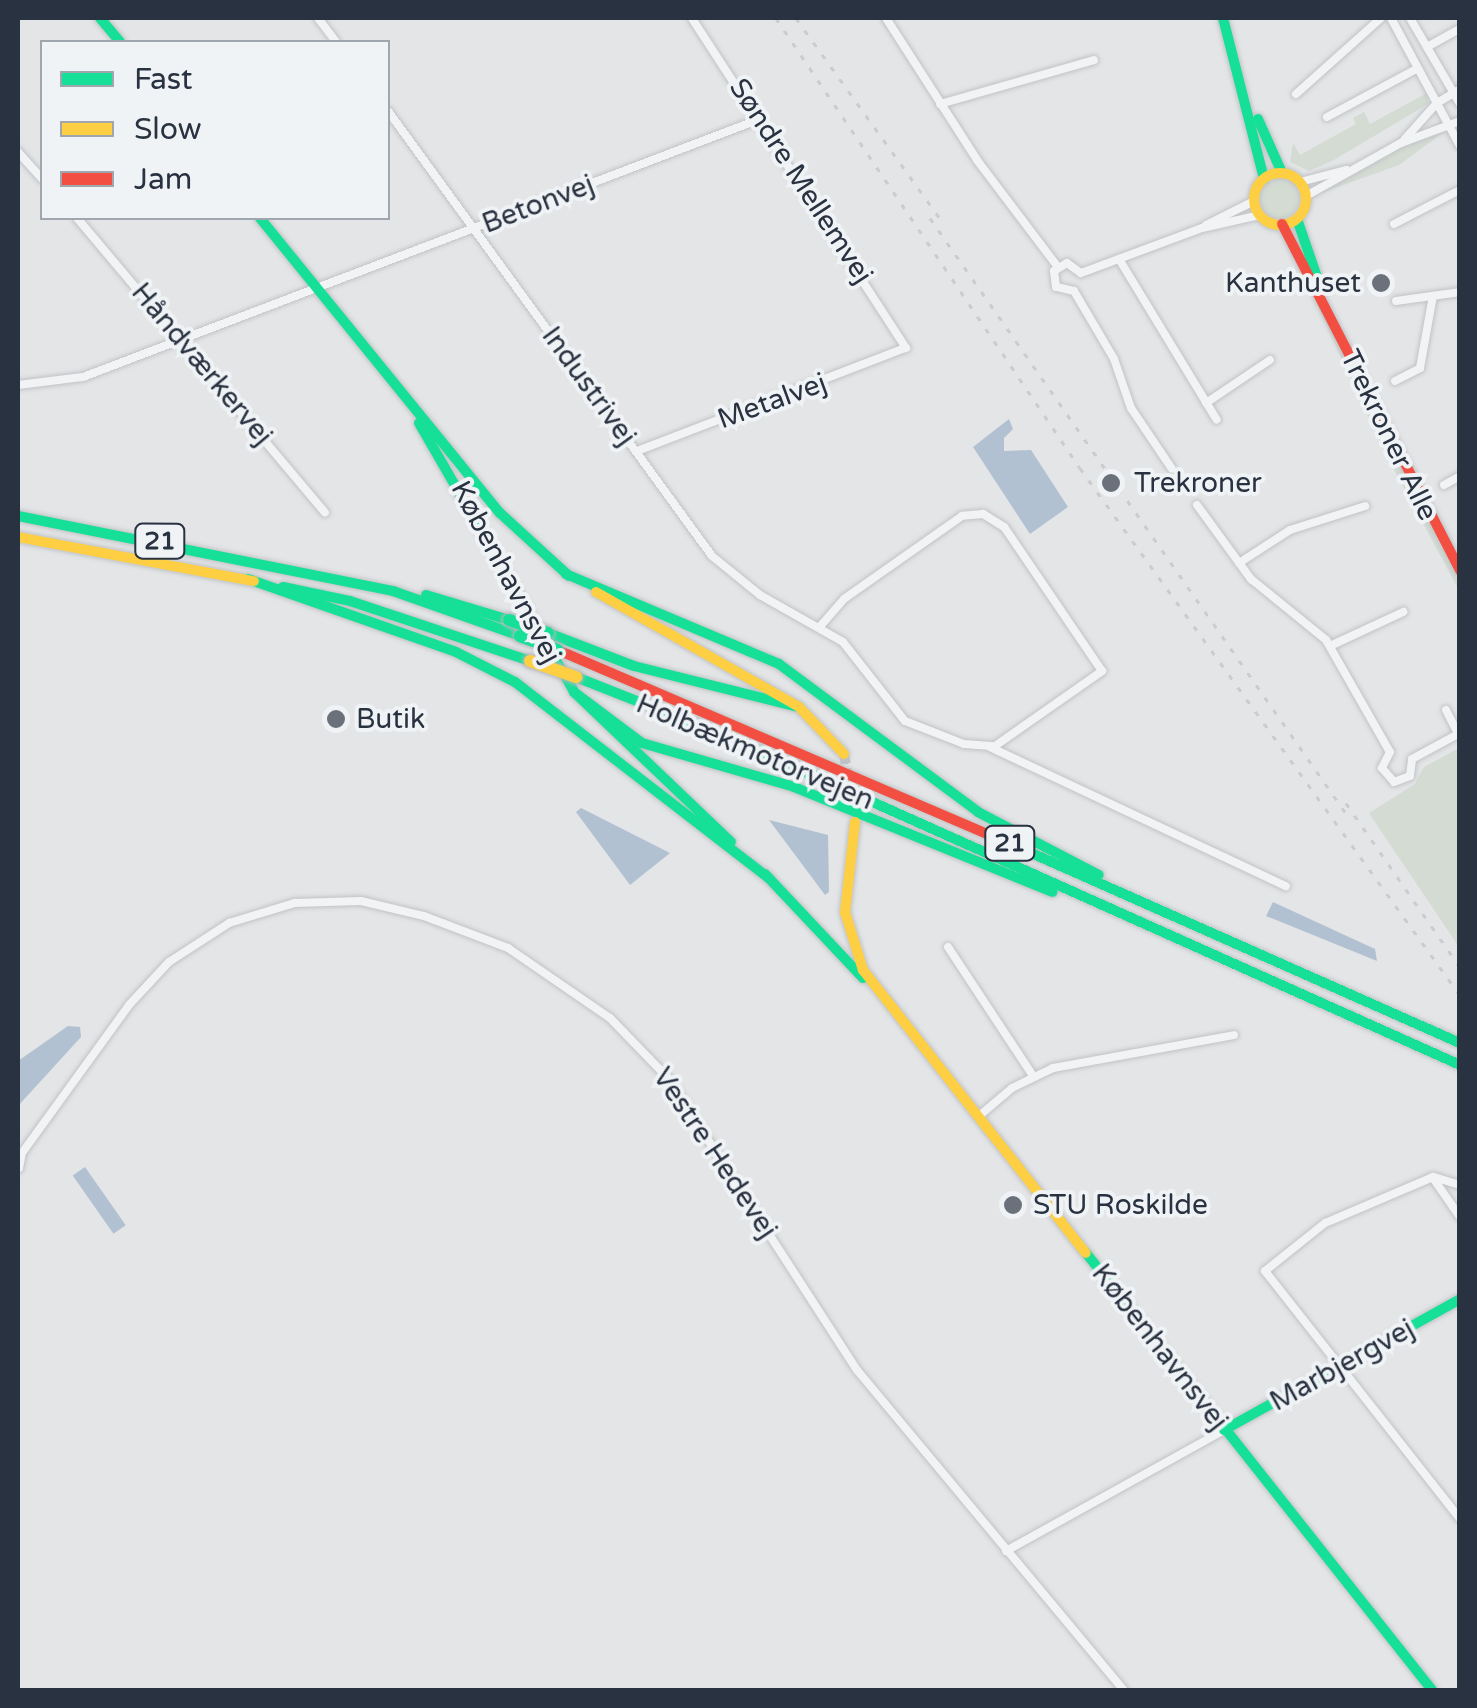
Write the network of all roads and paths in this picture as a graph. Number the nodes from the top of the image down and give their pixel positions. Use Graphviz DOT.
graph roads {
  1 [pos="100,18"];
  2 [pos="318,18"];
  3 [pos="692,18"];
  4 [pos="886,18"];
  5 [pos="1224,18"];
  6 [pos="1381,18"];
  7 [pos="1391,18"];
  8 [pos="1410,18"];
  9 [pos="1460,29"];
  10 [pos="118,40"];
  11 [pos="334,40"];
  12 [pos="1428,48"];
  13 [pos="1094,60"];
  14 [pos="1418,68"];
  15 [pos="1246,90"];
  16 [pos="1456,90"];
  17 [pos="1296,94"];
  18 [pos="1437,103"];
  19 [pos="940,104"];
  20 [pos="1460,104"];
  21 [pos="390,115"];
  22 [pos="1327,117"];
  23 [pos="760,119"];
  24 [pos="1460,121"];
  25 [pos="1450,128"];
  26 [pos="1401,143"];
  27 [pos="1460,146"];
  28 [pos="18,152"];
  29 [pos="1350,170"];
  30 [pos="1282,173"];
  31 [pos="40,177"];
  32 [pos="1264,178"];
  33 [pos="1303,189"];
  34 [pos="1460,190"];
  35 [pos="1254,201"];
  36 [pos="1260,215"];
  37 [pos="1297,218"];
  38 [pos="79,220"];
  39 [pos="262,220"];
  40 [pos="1282,224"];
  41 [pos="1394,224"];
  42 [pos="473,228"];
  43 [pos="1202,228"];
  44 [pos="1119,258"];
  45 [pos="1058,266"];
  46 [pos="1081,273"];
  47 [pos="316,288"];
  48 [pos="1074,291"];
  49 [pos="1460,292"];
  50 [pos="1433,296"];
  51 [pos="1322,298"];
  52 [pos="1396,300"];
  53 [pos="184,338"];
  54 [pos="906,348"];
  55 [pos="1270,360"];
  56 [pos="1395,381"];
  57 [pos="392,383"];
  58 [pos="18,385"];
  59 [pos="1206,403"];
  60 [pos="1217,420"];
  61 [pos="637,452"];
  62 [pos="1172,469"];
  63 [pos="1460,476"];
  64 [pos="1444,484"];
  65 [pos="1197,505"];
  66 [pos="1365,506"];
  67 [pos="326,512"];
  68 [pos="18,516"];
  69 [pos="18,537"];
  70 [pos="1238,564"];
  71 [pos="302,570"];
  72 [pos="1460,571"];
  73 [pos="566,574"];
  74 [pos="248,580"];
  75 [pos="1403,612"];
  76 [pos="821,625"];
  77 [pos="1330,646"];
  78 [pos="575,685"];
  79 [pos="799,707"];
  80 [pos="1446,710"];
  81 [pos="1459,733"];
  82 [pos="990,747"];
  83 [pos="1390,752"];
  84 [pos="844,754"];
  85 [pos="1412,759"];
  86 [pos="855,822"];
  87 [pos="769,878"];
  88 [pos="1286,886"];
  89 [pos="1139,900"];
  90 [pos="1117,912"];
  91 [pos="948,947"];
  92 [pos="888,1004"];
  93 [pos="1234,1035"];
  94 [pos="1460,1043"];
  95 [pos="1460,1065"];
  96 [pos="1032,1076"];
  97 [pos="979,1116"];
  98 [pos="19,1168"];
  99 [pos="1433,1177"];
  100 [pos="1460,1185"];
  101 [pos="1460,1217"];
  102 [pos="1460,1299"];
  103 [pos="1337,1368"];
  104 [pos="1224,1430"];
  105 [pos="1460,1518"];
  106 [pos="1006,1551"];
  107 [pos="1124,1690"];
  108 [pos="1432,1690"];
  1 -- 10 [label="main road"];
  2 -- 11 [label="street"];
  3 -- 23 [label="street, Søndre Mellemvej"];
  4 -- 19 [label="street"];
  5 -- 15 [label="main road"];
  6 -- 17 [label="street"];
  7 -- 14 [label="street"];
  8 -- 12 [label="street"];
  9 -- 12 [label="street"];
  12 -- 16 [label="street"];
  13 -- 19 [label="street"];
  14 -- 18 [label="street"];
  14 -- 22 [label="street"];
  15 -- 30 [label="main road"];
  15 -- 32 [label="main road"];
  16 -- 18 [label="street"];
  16 -- 20 [label="street"];
  18 -- 25 [label="street"];
  18 -- 26 [label="street"];
  19 -- 45 [label="street"];
  21 -- 42 [label="street, Industrivej"];
  23 -- 42 [label="street, Betonvej"];
  23 -- 54 [label="street, Søndre Mellemvej"];
  24 -- 25 [label="street"];
  25 -- 26 [label="street"];
  25 -- 27 [label="street"];
  26 -- 29 [label="street"];
  28 -- 31 [label="street"];
  29 -- 33 [label="street"];
  29 -- 33 [label="street"];
  30 -- 32 [label="main road"];
  30 -- 33 [label="main road"];
  32 -- 35 [label="main road"];
  33 -- 37 [label="main road"];
  34 -- 41 [label="street"];
  35 -- 36 [label="main road"];
  35 -- 43 [label="street"];
  36 -- 40 [label="main road"];
  36 -- 43 [label="street"];
  37 -- 40 [label="main road"];
  37 -- 51 [label="main road, Trekroner Alle"];
  38 -- 53 [label="street, Håndværkervej"];
  39 -- 47 [label="main road, Københavnsvej"];
  40 -- 51 [label="main road, Trekroner Alle"];
  42 -- 47 [label="street, Betonvej"];
  42 -- 61 [label="street, Industrivej"];
  43 -- 44 [label="street"];
  44 -- 46 [label="street"];
  44 -- 59 [label="street"];
  45 -- 46 [label="street"];
  45 -- 48 [label="street"];
  46 -- 48 [label="street"];
  47 -- 53 [label="street, Betonvej"];
  47 -- 57 [label="main road, Københavnsvej"];
  48 -- 62 [label="street"];
  49 -- 50 [label="street"];
  50 -- 52 [label="street"];
  50 -- 56 [label="street"];
  51 -- 72 [label="main road, Trekroner Alle"];
  53 -- 58 [label="street, Betonvej"];
  53 -- 67 [label="street, Håndværkervej"];
  54 -- 61 [label="street, Metalvej"];
  55 -- 59 [label="street"];
  57 -- 73 [label="main road, Københavnsvej"];
  57 -- 78 [label="main road, Københavnsvej"];
  59 -- 60 [label="street"];
  61 -- 76 [label="street, Industrivej"];
  63 -- 64 [label="street"];
  65 -- 70 [label="street"];
  66 -- 70 [label="street"];
  68 -- 71 [label="main road, Holbækmotorvejen / 21"];
  69 -- 74 [label="main road, Holbækmotorvejen / 21"];
  70 -- 77 [label="street"];
  71 -- 79 [label="main road, bridge"];
  71 -- 89 [label="main road, Holbækmotorvejen / 21, bridge"];
  73 -- 79 [label="main road, Københavnsvej"];
  73 -- 89 [label="main road"];
  74 -- 78 [label="main road, Holbækmotorvejen / 21, bridge"];
  74 -- 87 [label="main road"];
  75 -- 77 [label="street"];
  76 -- 82 [label="street, Industrivej"];
  76 -- 82 [label="street"];
  77 -- 83 [label="street"];
  78 -- 87 [label="main road, Københavnsvej"];
  78 -- 90 [label="main road, Holbækmotorvejen / 21"];
  78 -- 90 [label="main road"];
  79 -- 84 [label="main road, Københavnsvej"];
  80 -- 81 [label="street"];
  81 -- 85 [label="street"];
  82 -- 88 [label="street, Industrivej"];
  83 -- 85 [label="street"];
  83 -- 85 [label="street"];
  86 -- 92 [label="main road, Københavnsvej"];
  87 -- 92 [label="main road, Københavnsvej"];
  89 -- 94 [label="main road, Holbækmotorvejen / 21"];
  90 -- 95 [label="main road, Holbækmotorvejen / 21"];
  91 -- 96 [label="street"];
  92 -- 97 [label="main road, Københavnsvej"];
  93 -- 96 [label="street"];
  96 -- 97 [label="street"];
  97 -- 104 [label="main road, Københavnsvej"];
  98 -- 106 [label="street, Vestre Hedevej"];
  99 -- 100 [label="street"];
  99 -- 101 [label="street"];
  99 -- 103 [label="street"];
  102 -- 103 [label="main road, Marbjergvej"];
  103 -- 104 [label="main road, Marbjergvej"];
  103 -- 105 [label="street"];
  104 -- 106 [label="street"];
  104 -- 108 [label="main road, Københavnsvej"];
  106 -- 107 [label="street, Vestre Hedevej"];
}
